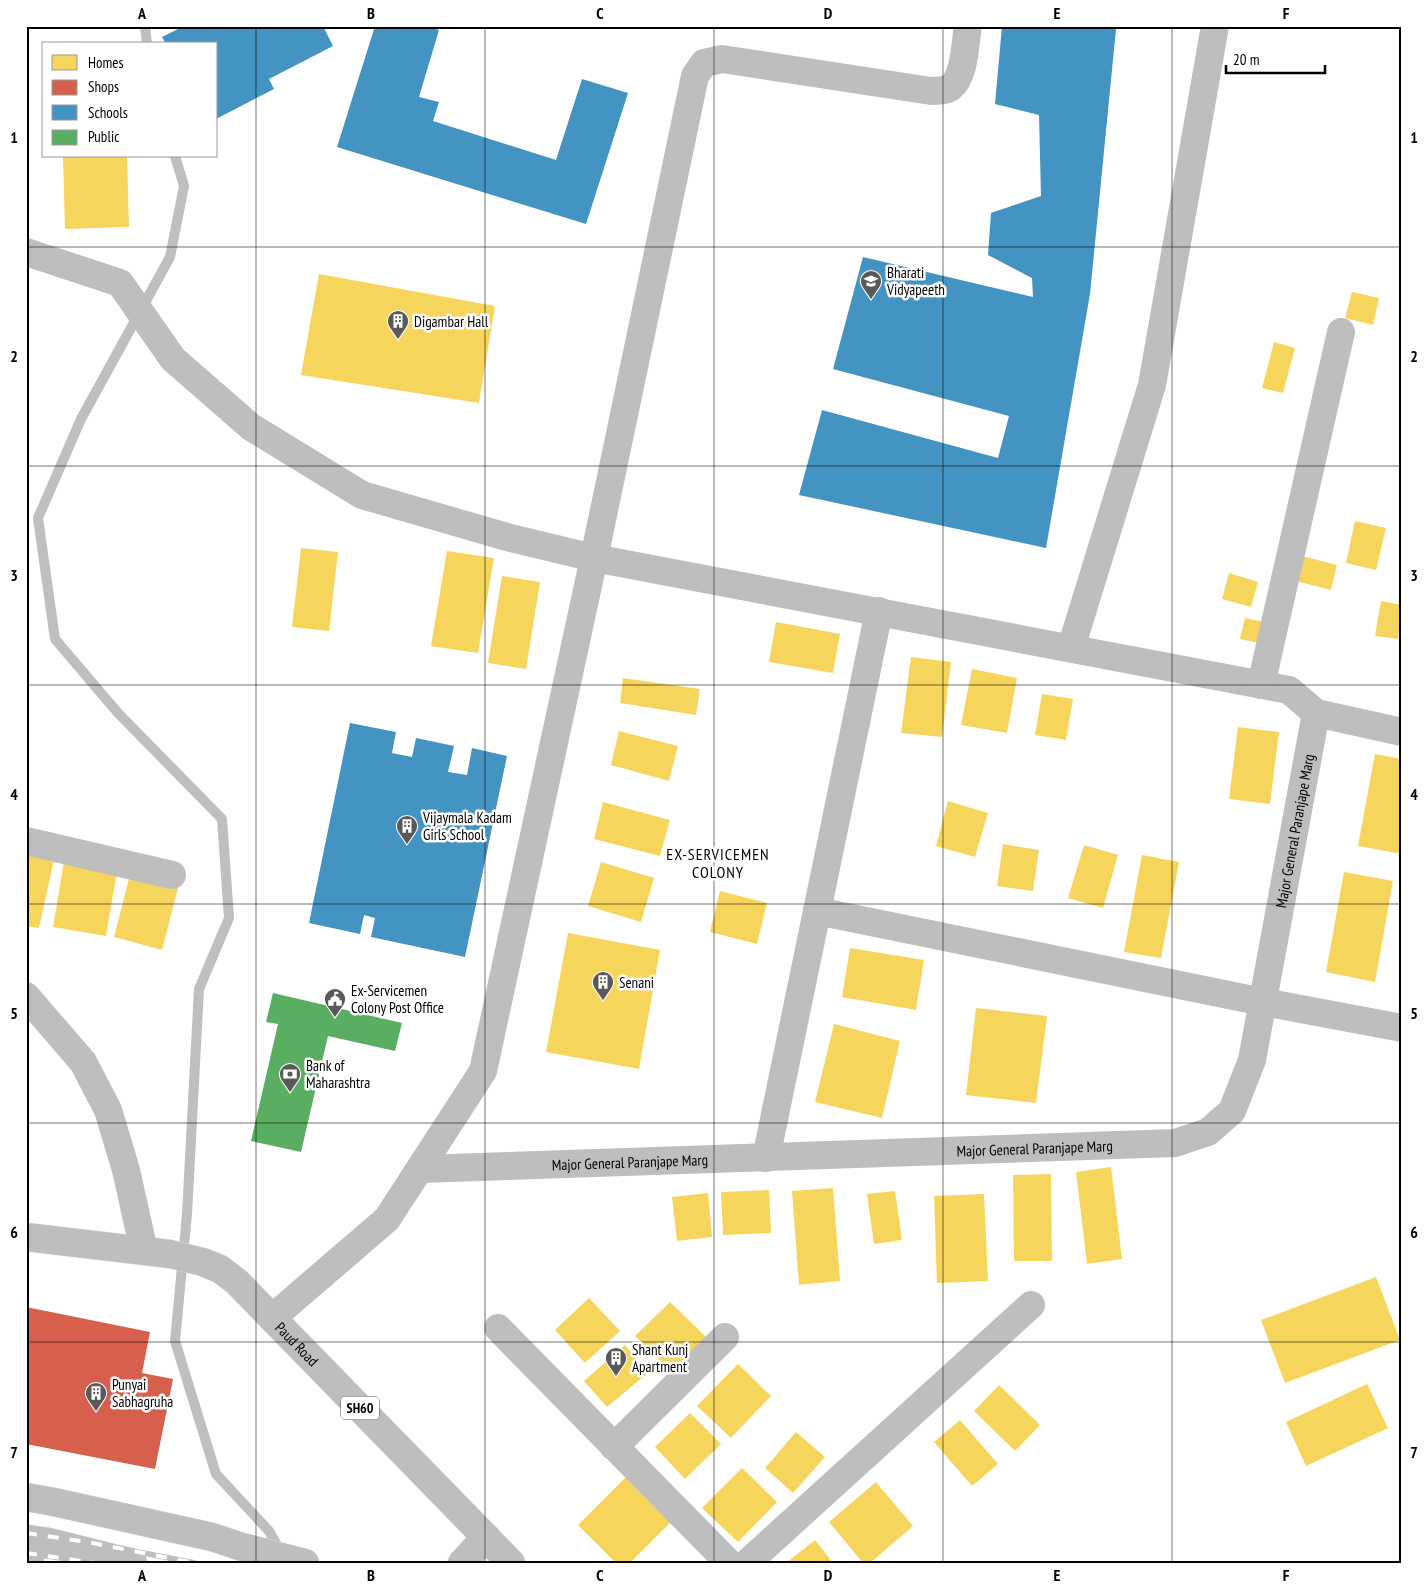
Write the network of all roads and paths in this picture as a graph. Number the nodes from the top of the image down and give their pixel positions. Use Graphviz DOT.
graph roads {
  1 [pos="968,26"];
  2 [pos="1215,26"];
  3 [pos="26,252"];
  4 [pos="1341,332"];
  5 [pos="594,558"];
  6 [pos="879,611"];
  7 [pos="1071,648"];
  8 [pos="1261,684"];
  9 [pos="1316,713"];
  10 [pos="1402,732"];
  11 [pos="26,841"];
  12 [pos="172,875"];
  13 [pos="817,911"];
  14 [pos="26,996"];
  15 [pos="1263,1002"];
  16 [pos="1402,1028"];
  17 [pos="766,1158"];
  18 [pos="420,1169"];
  19 [pos="26,1237"];
  20 [pos="157,1252"];
  21 [pos="1031,1305"];
  22 [pos="272,1318"];
  23 [pos="498,1328"];
  24 [pos="725,1337"];
  25 [pos="614,1447"];
  26 [pos="26,1497"];
  27 [pos="486,1537"];
  28 [pos="28,1547"];
  29 [pos="134,1563"];
  30 [pos="305,1563"];
  31 [pos="462,1563"];
  32 [pos="511,1563"];
  33 [pos="729,1563"];
  34 [pos="747,1563"];
  1 -- 5 [label="street"];
  2 -- 7 [label="street"];
  3 -- 5 [label="street"];
  4 -- 8 [label="street"];
  5 -- 6 [label="street"];
  5 -- 18 [label="street"];
  6 -- 7 [label="street"];
  6 -- 13 [label="street"];
  7 -- 8 [label="street"];
  8 -- 9 [label="street"];
  9 -- 10 [label="street"];
  9 -- 15 [label="street, Major General Paranjape Marg"];
  11 -- 12 [label="street"];
  13 -- 15 [label="street"];
  13 -- 17 [label="street"];
  14 -- 20 [label="street"];
  15 -- 16 [label="street"];
  15 -- 17 [label="street, Major General Paranjape Marg"];
  17 -- 18 [label="street, Major General Paranjape Marg"];
  18 -- 22 [label="street"];
  19 -- 20 [label="street, Paud Road"];
  20 -- 22 [label="street, Paud Road / SH60"];
  21 -- 34 [label="street"];
  22 -- 27 [label="street, Paud Road / SH60"];
  23 -- 25 [label="street"];
  24 -- 25 [label="street"];
  25 -- 33 [label="street"];
  26 -- 30 [label="street"];
  27 -- 31 [label="street"];
  27 -- 32 [label="street, Paud Road / SH60"];
  28 -- 29 [label="street"];
}
